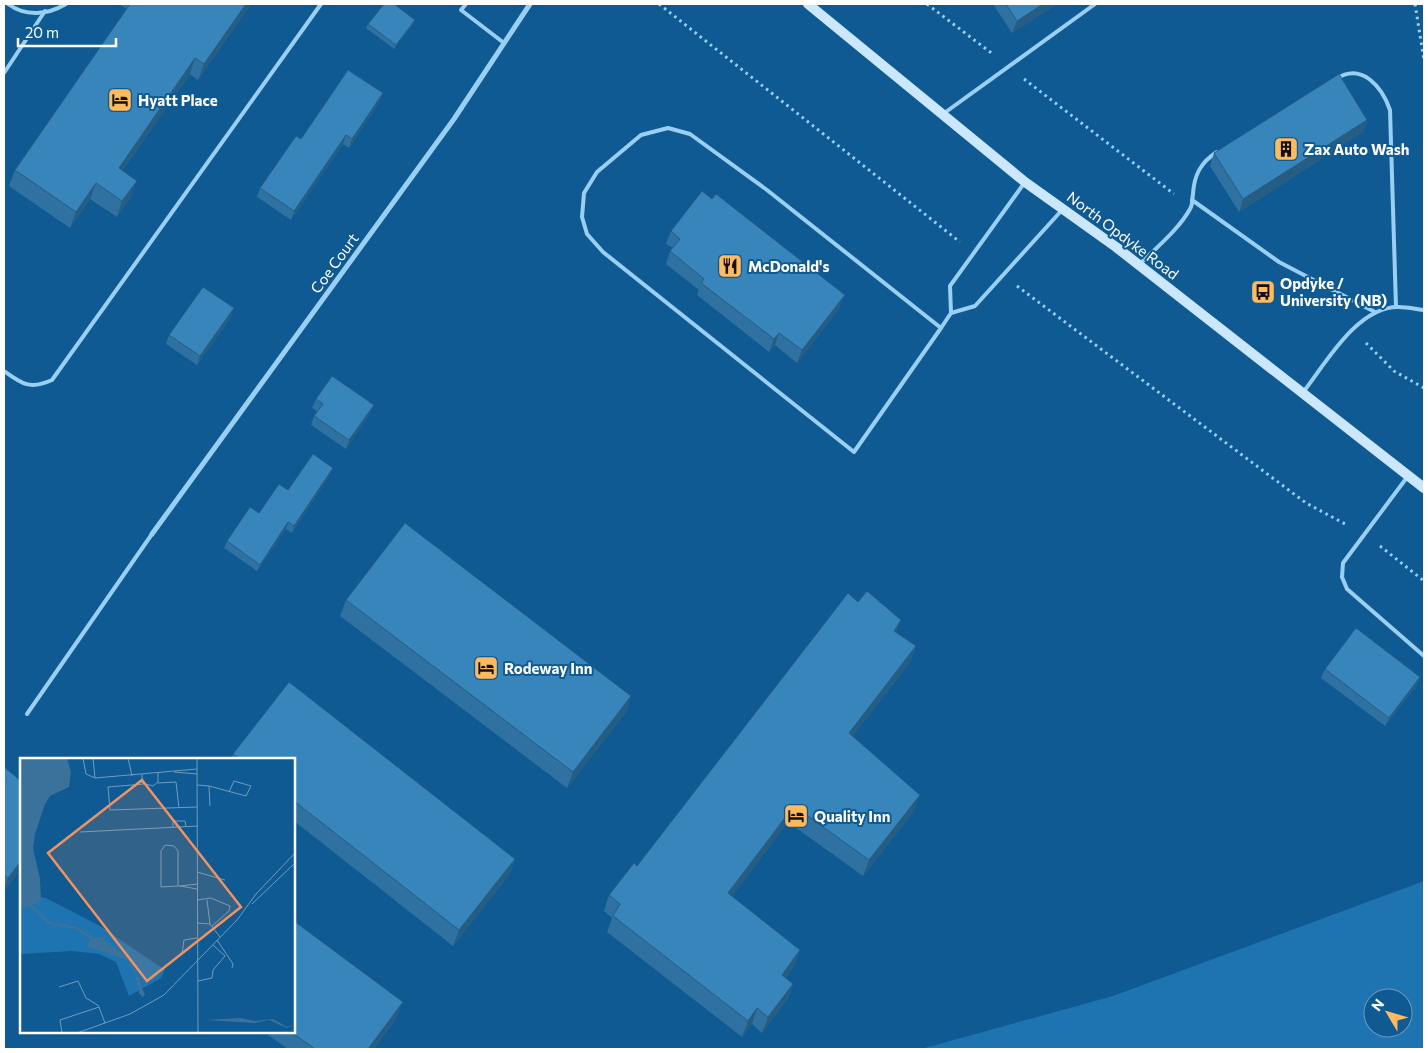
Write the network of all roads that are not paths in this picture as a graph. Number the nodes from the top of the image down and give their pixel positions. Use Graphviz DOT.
graph roads {
  1 [pos="8,4"];
  2 [pos="66,4"];
  3 [pos="321,4"];
  4 [pos="466,4"];
  5 [pos="530,4"];
  6 [pos="808,4"];
  7 [pos="1095,4"];
  8 [pos="45,12"];
  9 [pos="504,43"];
  10 [pos="4,73"];
  11 [pos="1331,82"];
  12 [pos="943,114"];
  13 [pos="1222,149"];
  14 [pos="1025,182"];
  15 [pos="1192,200"];
  16 [pos="1063,208"];
  17 [pos="1139,265"];
  18 [pos="1396,307"];
  19 [pos="1424,310"];
  20 [pos="1375,312"];
  21 [pos="951,313"];
  22 [pos="941,328"];
  23 [pos="4,371"];
  24 [pos="1302,393"];
  25 [pos="1408,475"];
  26 [pos="1424,488"];
  27 [pos="152,534"];
  28 [pos="1424,656"];
  29 [pos="27,714"];
  1 -- 8 [label="lane"];
  2 -- 8 [label="lane"];
  3 -- 23 [label="lane"];
  4 -- 9 [label="lane"];
  5 -- 9 [label="street, Coe Court"];
  6 -- 12 [label="main road, North Opdyke Road"];
  7 -- 12 [label="lane"];
  8 -- 10 [label="lane"];
  9 -- 27 [label="street, Coe Court"];
  11 -- 18 [label="lane"];
  12 -- 14 [label="main road, North Opdyke Road"];
  13 -- 15 [label="lane"];
  14 -- 16 [label="main road, North Opdyke Road"];
  14 -- 21 [label="lane"];
  15 -- 17 [label="lane"];
  15 -- 20 [label="lane"];
  16 -- 17 [label="main road, North Opdyke Road"];
  16 -- 21 [label="lane"];
  17 -- 24 [label="main road, North Opdyke Road"];
  18 -- 19 [label="lane"];
  18 -- 20 [label="lane"];
  20 -- 24 [label="lane"];
  21 -- 22 [label="lane"];
  22 -- 22 [label="lane"];
  24 -- 25 [label="main road, North Opdyke Road"];
  25 -- 26 [label="main road, North Opdyke Road"];
  25 -- 28 [label="lane"];
  27 -- 29 [label="lane"];
}
